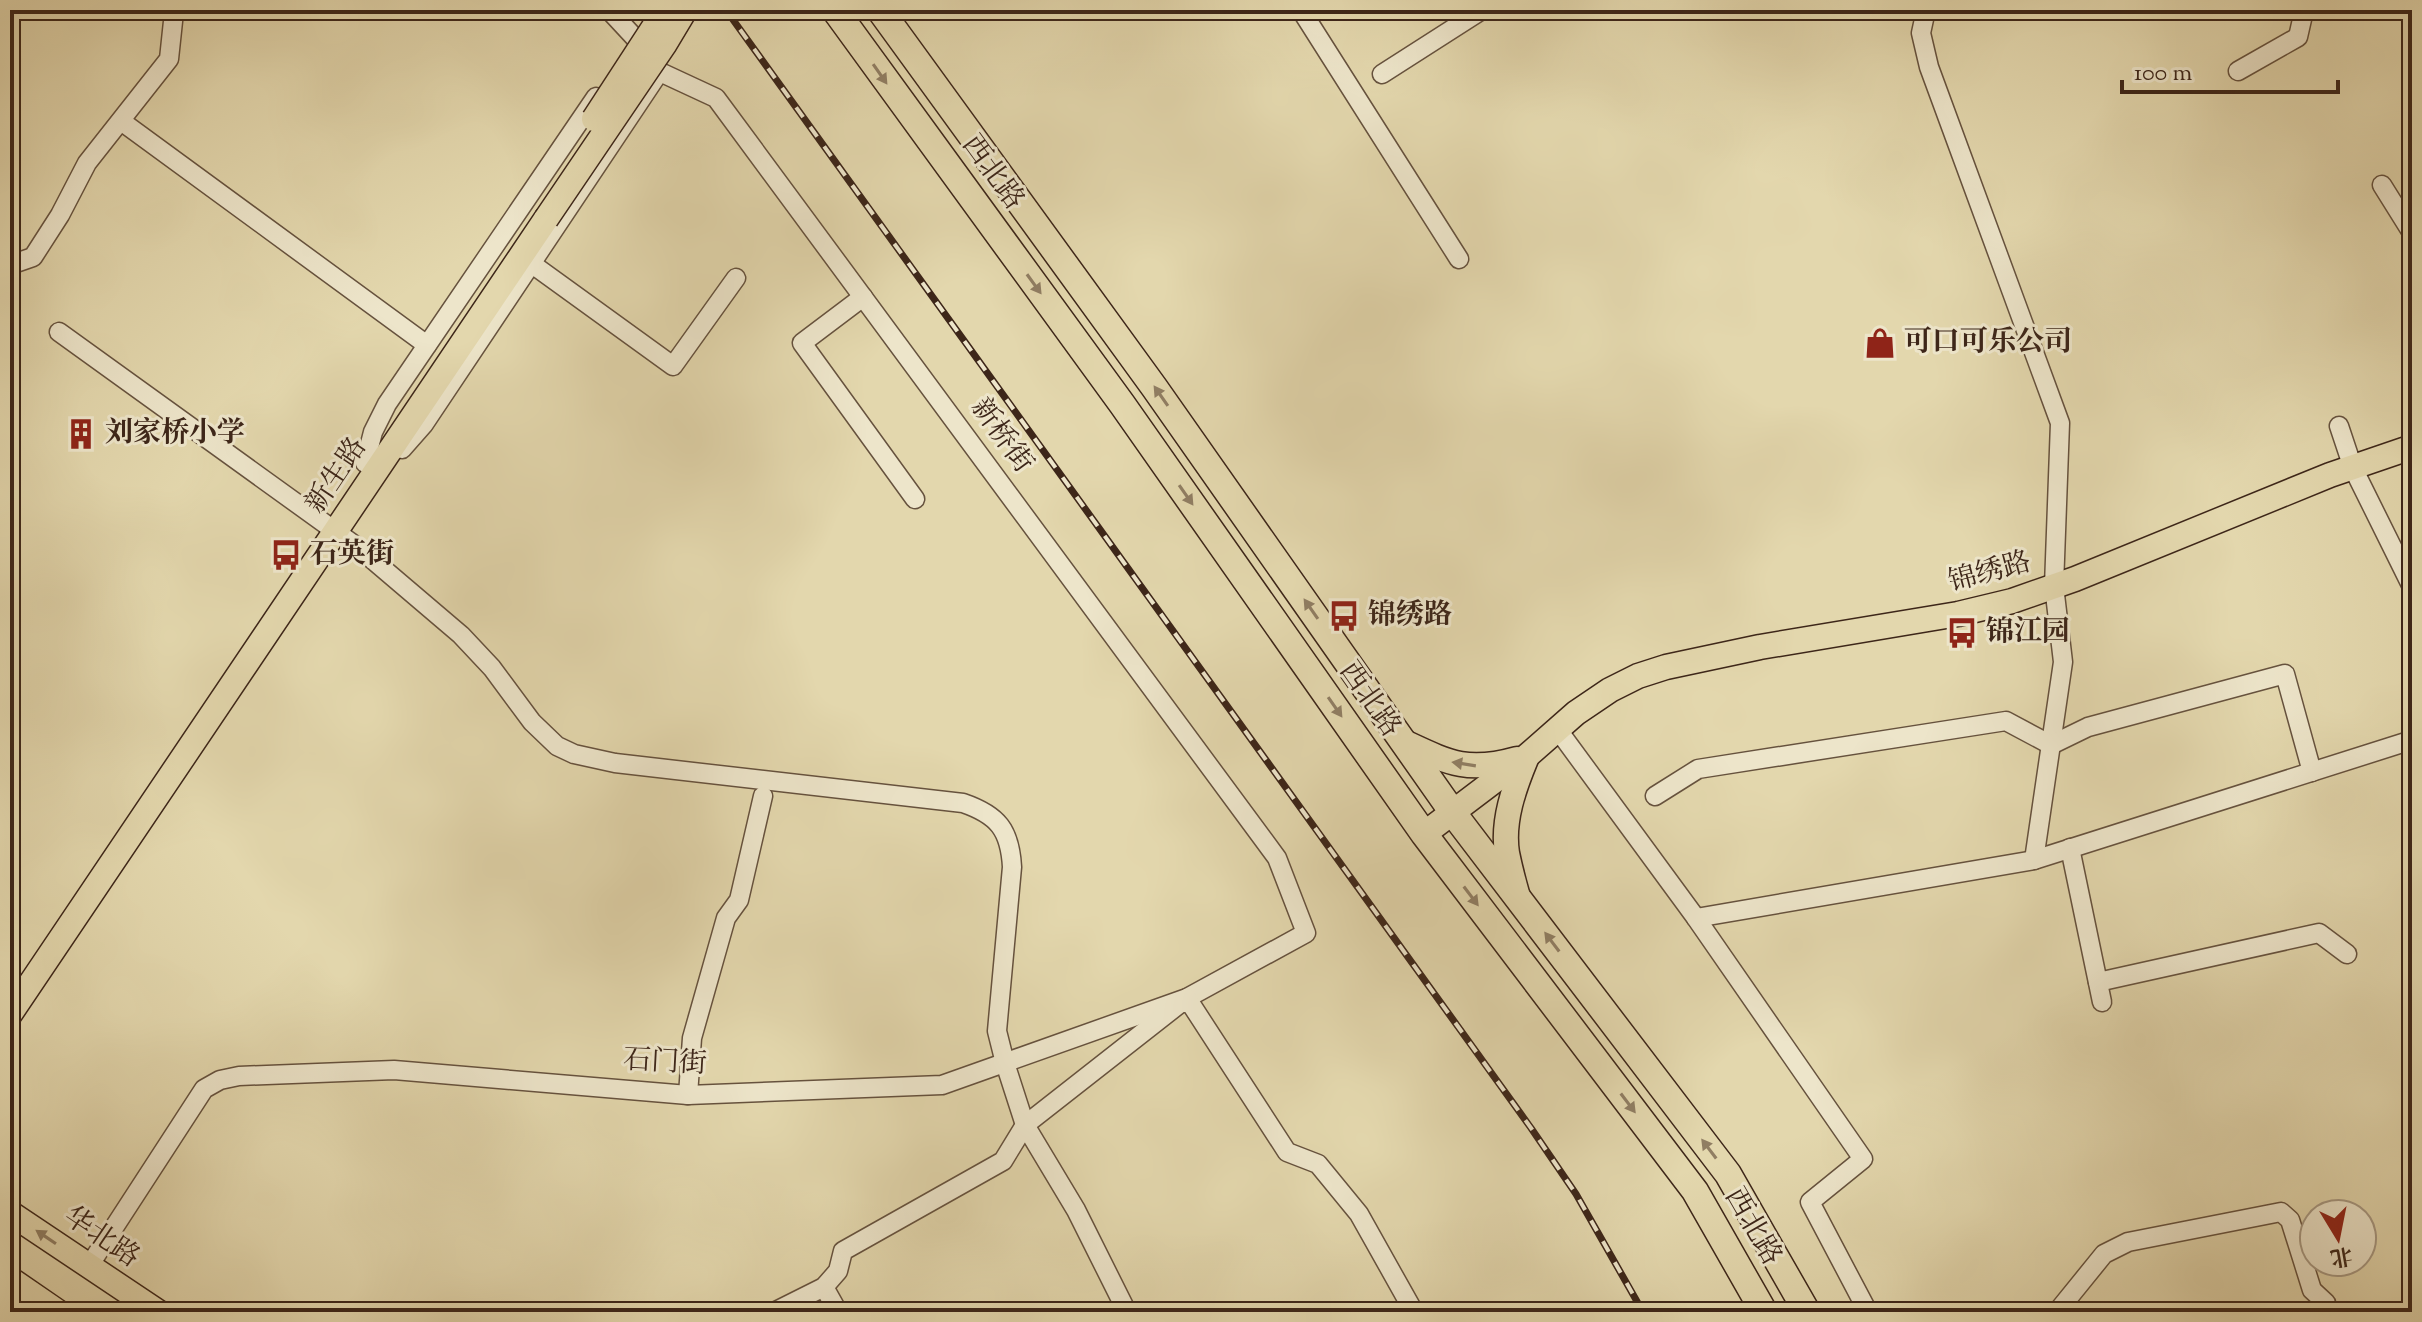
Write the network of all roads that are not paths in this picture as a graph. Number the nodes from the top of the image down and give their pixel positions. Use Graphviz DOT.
graph roads {
  1 [pos="609,10"];
  2 [pos="665,10"];
  3 [pos="685,10"];
  4 [pos="835,10"];
  5 [pos="880,10"];
  6 [pos="1301,10"];
  7 [pos="1482,10"];
  8 [pos="1926,10"];
  9 [pos="2294,10"];
  10 [pos="174,12"];
  11 [pos="635,38"];
  12 [pos="2238,71"];
  13 [pos="660,72"];
  14 [pos="1382,74"];
  15 [pos="121,121"];
  16 [pos="2382,185"];
  17 [pos="540,214"];
  18 [pos="2412,233"];
  19 [pos="1459,259"];
  20 [pos="532,264"];
  21 [pos="10,265"];
  22 [pos="736,278"];
  23 [pos="863,297"];
  24 [pos="59,332"];
  25 [pos="427,345"];
  26 [pos="2339,426"];
  27 [pos="2412,447"];
  28 [pos="370,467"];
  29 [pos="2353,468"];
  30 [pos="915,499"];
  31 [pos="330,527"];
  32 [pos="2054,586"];
  33 [pos="2412,587"];
  34 [pos="1558,730"];
  35 [pos="2412,740"];
  36 [pos="1404,742"];
  37 [pos="2051,745"];
  38 [pos="1527,756"];
  39 [pos="2312,772"];
  40 [pos="763,796"];
  41 [pos="1655,796"];
  42 [pos="1453,812"];
  43 [pos="1424,834"];
  44 [pos="2070,848"];
  45 [pos="2034,860"];
  46 [pos="1518,897"];
  47 [pos="1696,918"];
  48 [pos="1306,933"];
  49 [pos="2347,954"];
  50 [pos="2098,982"];
  51 [pos="10,987"];
  52 [pos="1187,998"];
  53 [pos="2102,1002"];
  54 [pos="10,1014"];
  55 [pos="1005,1063"];
  56 [pos="688,1095"];
  57 [pos="1025,1125"];
  58 [pos="10,1213"];
  59 [pos="89,1266"];
  60 [pos="10,1279"];
  61 [pos="824,1287"];
  62 [pos="2326,1303"];
  63 [pos="58,1312"];
  64 [pos="158,1312"];
  65 [pos="774,1312"];
  66 [pos="838,1312"];
  67 [pos="1127,1312"];
  68 [pos="1414,1312"];
  69 [pos="1764,1312"];
  70 [pos="1807,1312"];
  71 [pos="1868,1312"];
  72 [pos="2057,1312"];
  1 -- 11 [label="street, 新桥街"];
  2 -- 17 [label="main road, 新生路, bridge"];
  3 -- 17 [label="main road, 新生路, bridge"];
  4 -- 43 [label="highway, 西北路, one-way"];
  36 -- 5 [label="highway, 西北路, one-way"];
  6 -- 19 [label="street"];
  7 -- 14 [label="street"];
  8 -- 32 [label="street"];
  9 -- 12 [label="street"];
  10 -- 15 [label="street"];
  11 -- 13 [label="street, 新桥街"];
  11 -- 25 [label="street"];
  13 -- 20 [label="street"];
  13 -- 23 [label="street, 新桥街"];
  15 -- 21 [label="street"];
  15 -- 25 [label="street"];
  16 -- 18 [label="street"];
  17 -- 28 [label="main road, 新生路"];
  20 -- 22 [label="street"];
  20 -- 28 [label="street"];
  23 -- 30 [label="street"];
  23 -- 48 [label="street, 新桥街"];
  24 -- 31 [label="street"];
  25 -- 28 [label="street"];
  26 -- 29 [label="street"];
  27 -- 29 [label="main road, 锦绣路"];
  28 -- 31 [label="main road, 新生路"];
  29 -- 32 [label="main road, 锦绣路"];
  29 -- 33 [label="street"];
  31 -- 51 [label="main road, 新生路"];
  31 -- 54 [label="main road, 新生路"];
  31 -- 55 [label="street"];
  32 -- 34 [label="main road, 锦绣路"];
  32 -- 37 [label="street"];
  34 -- 38 [label="main road, 锦绣路"];
  34 -- 47 [label="street"];
  35 -- 39 [label="street"];
  38 -- 36 [label="main road, one-way"];
  36 -- 42 [label="highway, 西北路"];
  37 -- 39 [label="street"];
  37 -- 41 [label="street"];
  37 -- 45 [label="street"];
  38 -- 42 [label="main road, 锦绣路"];
  38 -- 46 [label="main road"];
  39 -- 44 [label="street"];
  40 -- 56 [label="street"];
  42 -- 43 [label="main road, 锦绣路"];
  42 -- 46 [label="highway, 西北路"];
  43 -- 69 [label="highway, 西北路, one-way"];
  44 -- 45 [label="street"];
  44 -- 50 [label="street"];
  45 -- 47 [label="street"];
  70 -- 46 [label="highway, 西北路, one-way"];
  47 -- 71 [label="street"];
  48 -- 52 [label="street, 石门街"];
  49 -- 50 [label="street"];
  50 -- 53 [label="street"];
  52 -- 55 [label="street, 石门街"];
  52 -- 57 [label="street"];
  52 -- 68 [label="street"];
  55 -- 56 [label="street, 石门街"];
  55 -- 57 [label="street"];
  56 -- 59 [label="street, 石门街"];
  57 -- 61 [label="street"];
  57 -- 67 [label="street"];
  59 -- 58 [label="main road, 华北路, one-way"];
  59 -- 64 [label="main road, 华北路"];
  60 -- 63 [label="main road"];
  61 -- 65 [label="street"];
  61 -- 66 [label="street"];
  62 -- 72 [label="street"];
}
